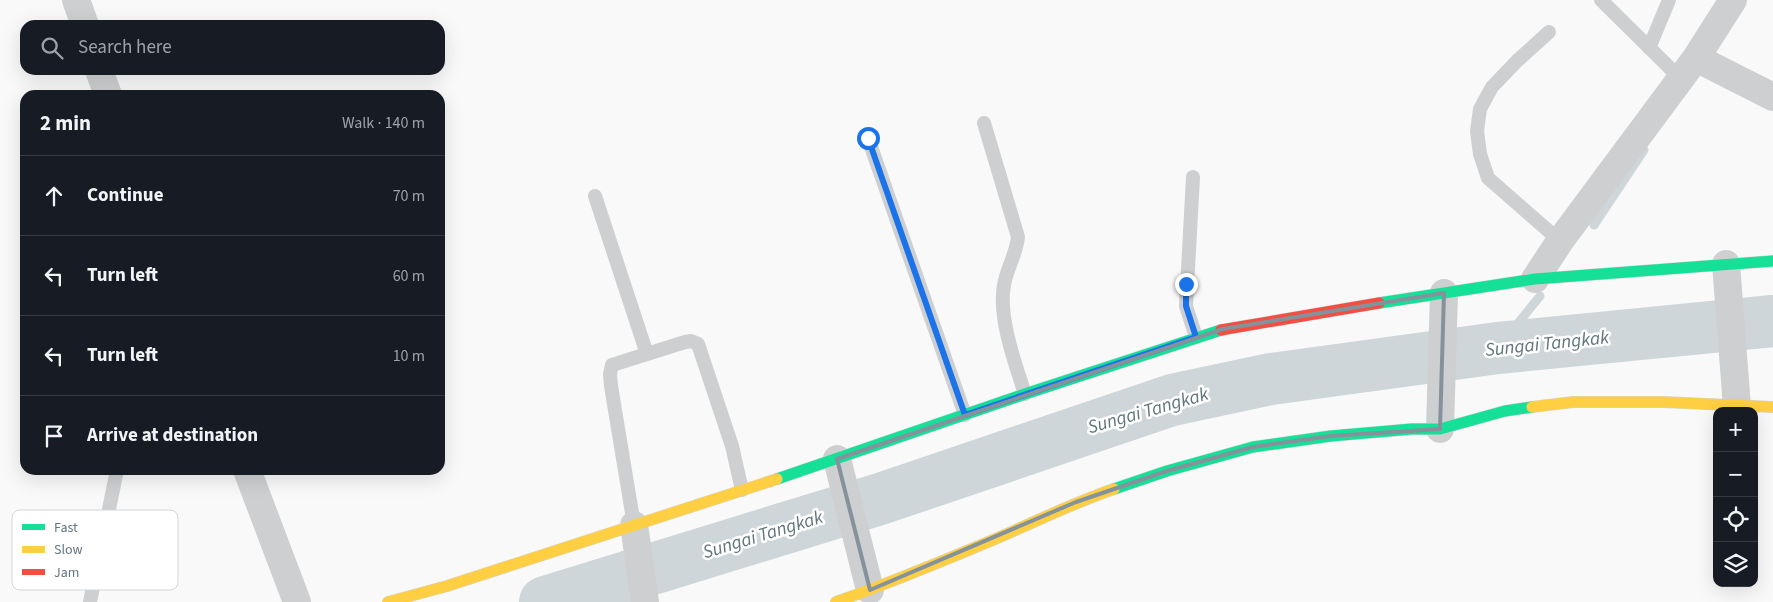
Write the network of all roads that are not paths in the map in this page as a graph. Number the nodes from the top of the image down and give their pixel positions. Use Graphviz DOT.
graph roads {
  1 [pos="76,0"];
  2 [pos="1601,0"];
  3 [pos="1669,0"];
  4 [pos="1733,0"];
  5 [pos="83,20"];
  6 [pos="1549,32"];
  7 [pos="1649,48"];
  8 [pos="1688,68"];
  9 [pos="102,75"];
  10 [pos="106,90"];
  11 [pos="1773,97"];
  12 [pos="984,123"];
  13 [pos="868,138"];
  14 [pos="1193,177"];
  15 [pos="595,196"];
  16 [pos="1560,241"];
  17 [pos="1773,261"];
  18 [pos="1726,264"];
  19 [pos="1535,279"];
  20 [pos="1444,293"];
  21 [pos="1196,337"];
  22 [pos="647,354"];
  23 [pos="1024,394"];
  24 [pos="1738,407"];
  25 [pos="1758,407"];
  26 [pos="1773,407"];
  27 [pos="965,415"];
  28 [pos="1441,422"];
  29 [pos="840,472"];
  30 [pos="115,475"];
  31 [pos="249,475"];
  32 [pos="742,490"];
  33 [pos="108,510"];
  34 [pos="634,525"];
  35 [pos="870,590"];
  36 [pos="297,602"];
  37 [pos="388,602"];
  38 [pos="645,602"];
  39 [pos="836,602"];
  1 -- 5 [label="street"];
  2 -- 7 [label="lane"];
  3 -- 7 [label="lane"];
  4 -- 8 [label="street"];
  6 -- 16 [label="lane"];
  7 -- 8 [label="lane"];
  8 -- 11 [label="street"];
  8 -- 16 [label="street"];
  9 -- 10 [label="street"];
  12 -- 23 [label="lane"];
  13 -- 27 [label="lane"];
  14 -- 21 [label="lane"];
  15 -- 22 [label="lane"];
  16 -- 19 [label="street"];
  17 -- 18 [label="street"];
  18 -- 19 [label="street"];
  18 -- 24 [label="street"];
  19 -- 20 [label="street"];
  20 -- 21 [label="street"];
  20 -- 28 [label="street"];
  21 -- 23 [label="street"];
  22 -- 32 [label="lane"];
  22 -- 34 [label="lane"];
  23 -- 27 [label="street"];
  24 -- 28 [label="street"];
  25 -- 26 [label="street"];
  27 -- 29 [label="street"];
  28 -- 35 [label="street"];
  29 -- 32 [label="street"];
  29 -- 35 [label="street"];
  30 -- 33 [label="lane"];
  31 -- 36 [label="street"];
  32 -- 34 [label="street"];
  34 -- 37 [label="street"];
  34 -- 38 [label="street"];
  35 -- 39 [label="street"];
}
